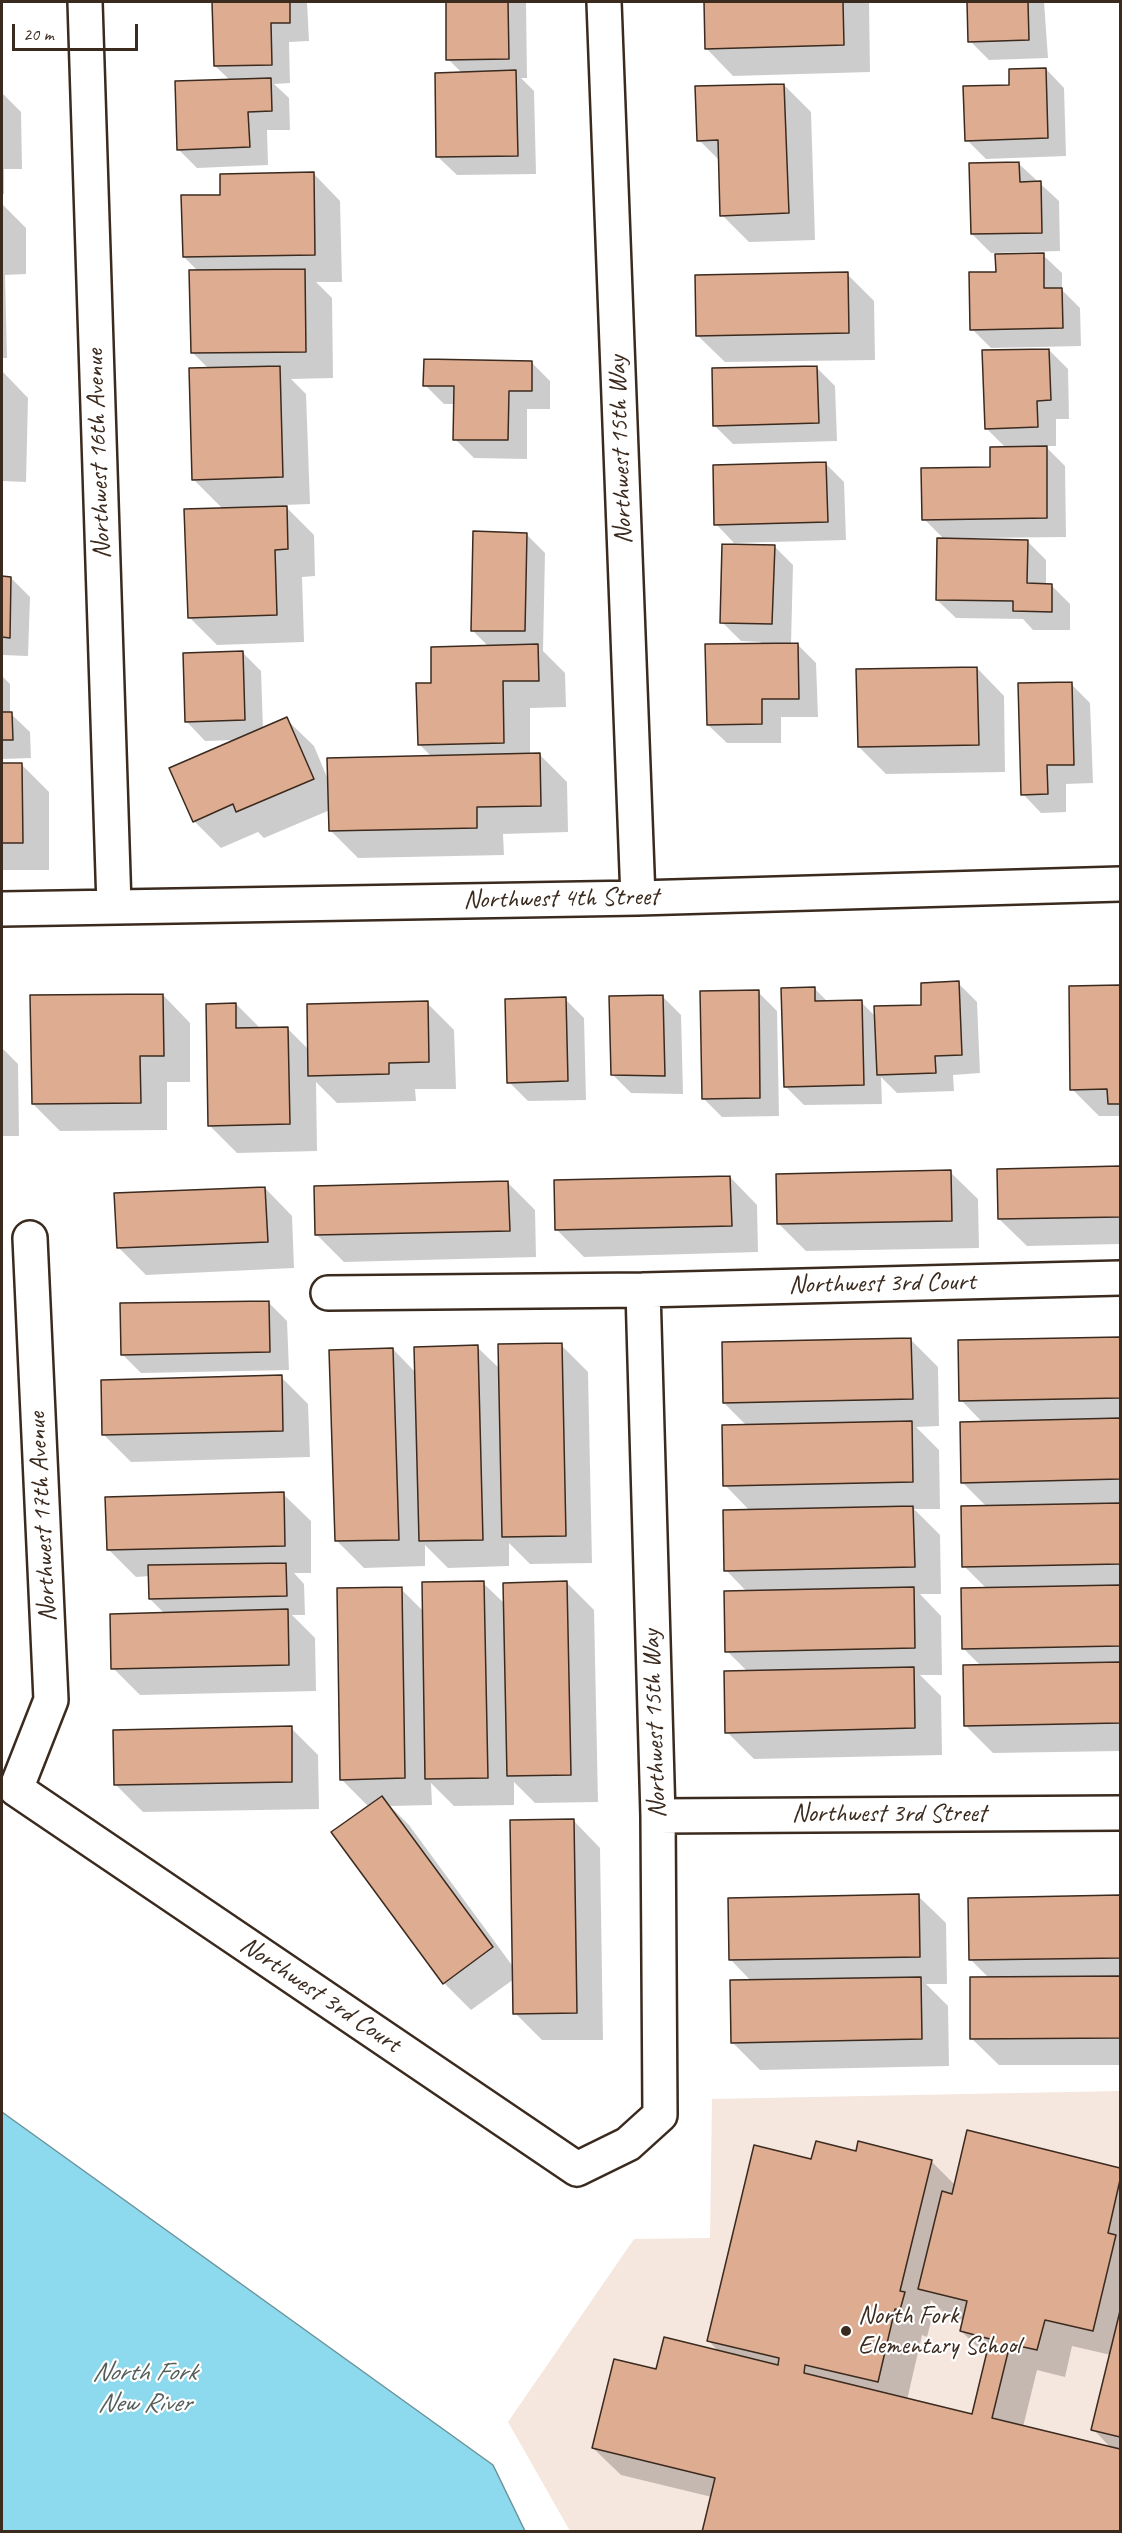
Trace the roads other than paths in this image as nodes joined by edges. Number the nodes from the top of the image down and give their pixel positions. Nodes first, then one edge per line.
1 (85, 2) edge
2 (603, 2) edge
3 (1120, 884) edge
4 (638, 898) junction
5 (114, 906) junction
6 (2, 909) edge
7 (30, 1238) dead end
8 (1120, 1278) edge
9 (643, 1290) junction
10 (328, 1293) dead end
11 (16, 1790) joint
12 (1120, 1813) edge
13 (658, 1816) junction
14 (628, 2144) joint

1 - 5 street, Northwest 16th Avenue
2 - 4 street, Northwest 15th Way
3 - 4 street, Northwest 4th Street
4 - 5 street, Northwest 4th Street
5 - 6 street, Northwest 4th Street
7 - 11 street, Northwest 17th Avenue
8 - 9 street, Northwest 3rd Court
9 - 10 street, Northwest 3rd Court
9 - 13 street, Northwest 15th Way
11 - 14 street, Northwest 3rd Court
12 - 13 street, Northwest 3rd Street
13 - 14 street, Northwest 15th Way

